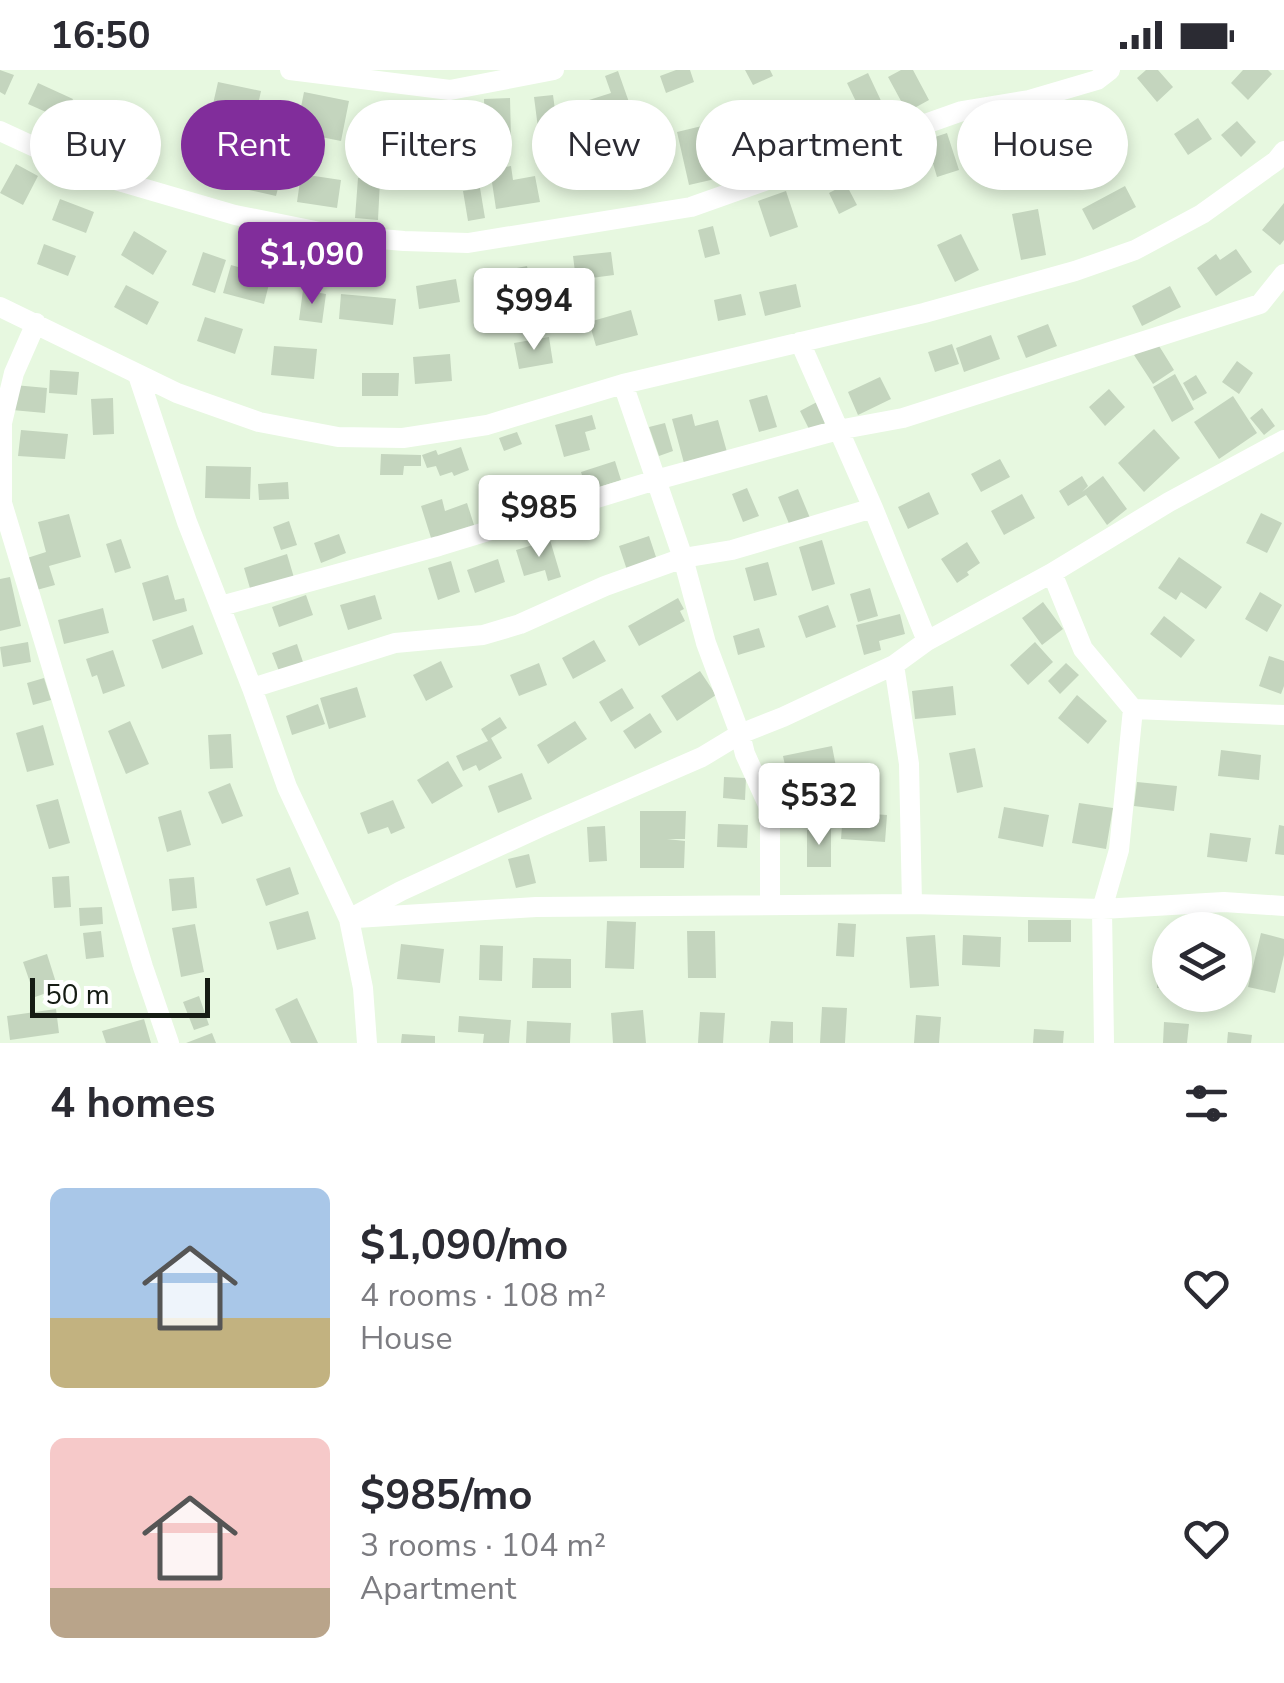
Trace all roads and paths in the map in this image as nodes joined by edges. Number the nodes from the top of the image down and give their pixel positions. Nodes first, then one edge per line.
1 (290, 70) edge
2 (554, 70) edge
3 (1110, 70) edge
4 (452, 80) edge
5 (0, 131) edge
6 (1284, 151) edge
7 (1284, 274) edge
8 (0, 307) edge
9 (36, 323) junction
10 (800, 342) junction
11 (138, 375) junction
12 (623, 384) junction
13 (838, 430) junction
14 (1284, 440) edge
15 (656, 480) junction
16 (873, 508) junction
17 (683, 558) junction
18 (1052, 573) junction
19 (221, 606) junction
20 (928, 640) junction
21 (894, 665) junction
22 (252, 688) junction
23 (1133, 709) junction
24 (1284, 714) edge
25 (740, 734) junction
26 (770, 904) junction
27 (912, 904) junction
28 (1284, 906) edge
29 (1102, 908) junction
30 (349, 919) junction
31 (169, 1043) edge
32 (367, 1043) edge
33 (1104, 1043) edge

1 - 4 street
2 - 4 street
3 - 5 street
6 - 10 street
7 - 13 street
8 - 9 street
9 - 11 street
9 - 31 street
10 - 12 street
10 - 13 street
11 - 12 street
11 - 19 street
12 - 15 street
13 - 15 street
13 - 16 street
14 - 18 street
15 - 17 street
15 - 19 street
16 - 17 street
16 - 20 street
17 - 22 street
17 - 25 street
18 - 20 street
18 - 23 street
19 - 22 street
20 - 21 street
21 - 25 street
21 - 27 street
22 - 30 street
23 - 24 street
23 - 29 street
25 - 26 street
25 - 30 street
26 - 27 street
26 - 30 street
27 - 29 street
28 - 29 street
29 - 33 street
30 - 32 street

